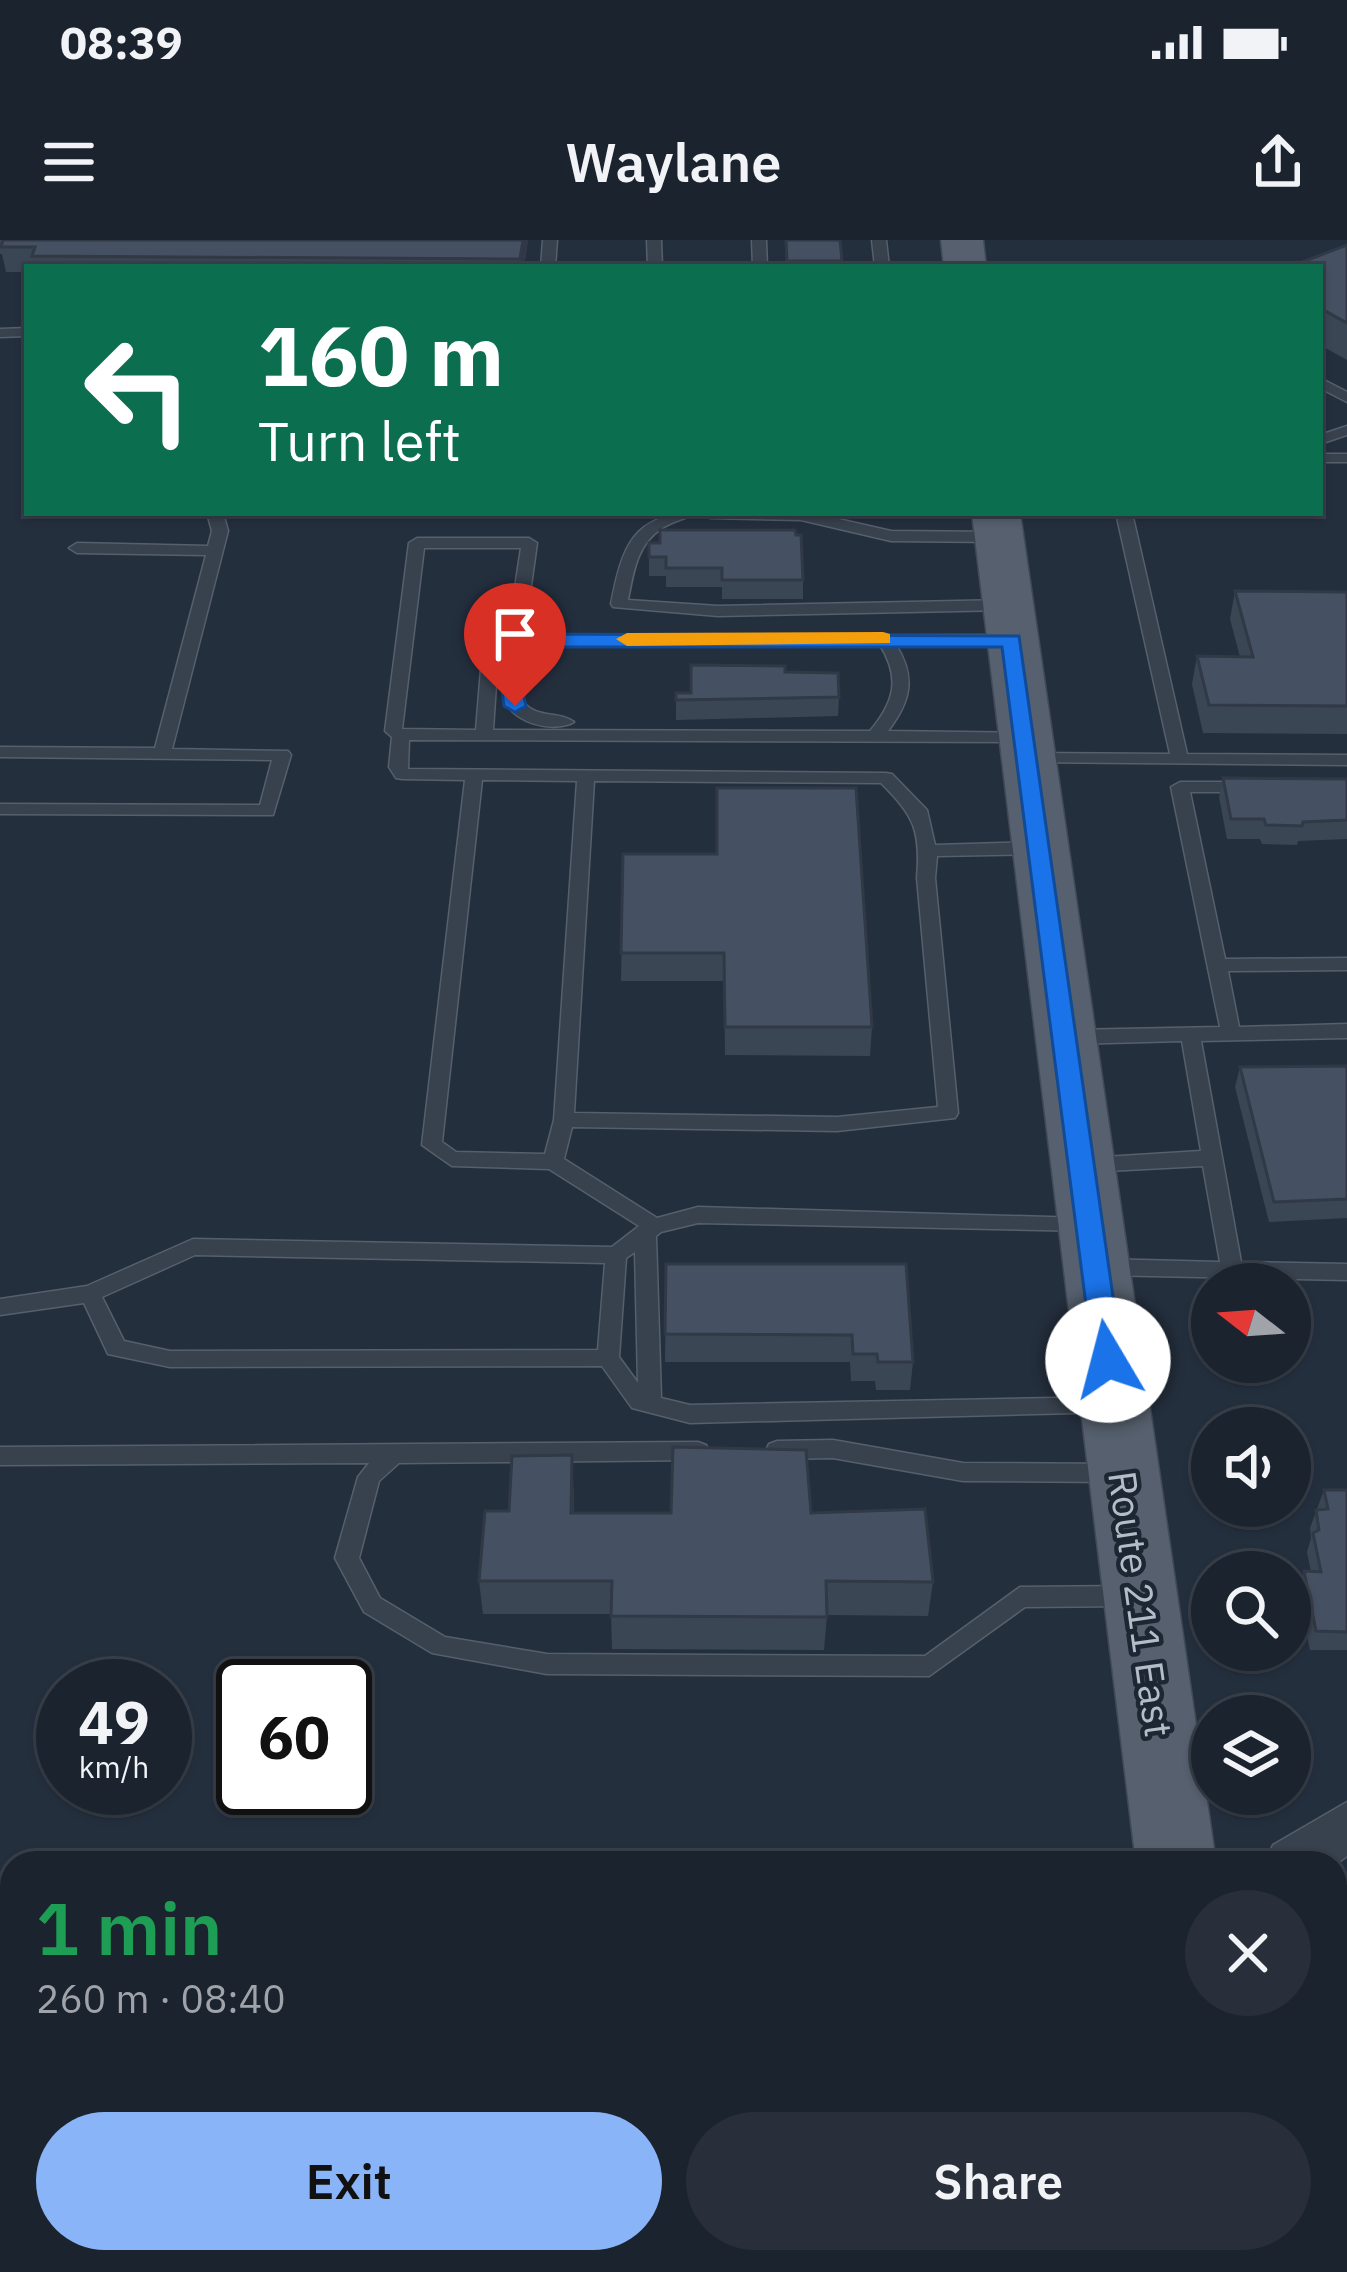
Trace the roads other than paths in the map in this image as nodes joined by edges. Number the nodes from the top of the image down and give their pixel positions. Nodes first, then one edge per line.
1 (216, 516) edge
2 (679, 516) edge
3 (809, 516) edge
4 (888, 516) edge
5 (1125, 516) edge
6 (998, 525) edge
7 (891, 536) junction
8 (77, 548) dead end
9 (214, 551) junction
10 (1010, 623) junction
11 (884, 639) junction
12 (521, 641) junction
13 (484, 734) junction
14 (400, 735) junction
15 (854, 736) junction
16 (875, 736) junction
17 (1025, 747) junction
18 (0, 752) edge
19 (162, 754) junction
20 (1180, 759) junction
21 (1347, 760) edge
22 (586, 777) junction
23 (474, 778) junction
24 (1276, 787) edge
25 (0, 809) edge
26 (1038, 848) junction
27 (928, 851) junction
28 (1347, 964) edge
29 (1217, 965) junction
30 (1347, 1030) edge
31 (1232, 1033) junction
32 (1190, 1034) junction
33 (1064, 1038) junction
34 (564, 1120) junction
35 (1213, 1158) junction
36 (553, 1162) junction
37 (1089, 1220) junction
38 (650, 1229) junction
39 (616, 1255) junction
40 (1214, 1263) edge
41 (1231, 1263) edge
42 (1311, 1271) edge
43 (1347, 1272) edge
44 (90, 1294) junction
45 (0, 1307) edge
46 (608, 1358) junction
47 (650, 1404) junction
48 (1114, 1406) junction
49 (394, 1454) junction
50 (0, 1456) edge
51 (1123, 1473) junction
52 (1140, 1596) junction
53 (1347, 1826) edge
54 (1174, 1850) edge
55 (1310, 1851) edge

1 - 9 lane
2 - 10 lane
3 - 7 lane
4 - 7 lane
5 - 20 lane
6 - 7 lane
6 - 10 main road, Route 211 East
8 - 9 lane
9 - 19 lane
10 - 11 lane
10 - 17 main road, Route 211 East
11 - 12 lane
11 - 16 lane
12 - 13 lane
12 - 14 lane
12 - 15 lane
13 - 14 lane
13 - 15 lane
14 - 23 lane
15 - 16 lane
16 - 17 lane
17 - 20 lane
17 - 26 main road, Route 211 East
18 - 19 lane
19 - 25 lane
20 - 21 lane
22 - 23 lane
22 - 27 lane
22 - 34 lane
23 - 36 lane
24 - 29 lane
26 - 27 lane
26 - 33 main road, Route 211 East
27 - 34 lane
28 - 29 lane
29 - 31 lane
30 - 31 lane
31 - 32 lane
32 - 33 lane
32 - 35 lane
33 - 37 main road, Route 211 East
34 - 36 lane
35 - 37 lane
35 - 41 lane
36 - 38 lane
37 - 38 lane
37 - 40 lane
37 - 48 main road, Route 211 East
38 - 39 lane
38 - 47 lane
39 - 44 lane
39 - 46 lane
42 - 43 lane
44 - 45 lane
44 - 46 lane
46 - 47 lane
47 - 48 lane
48 - 51 main road, Route 211 East
49 - 50 lane
49 - 51 lane
49 - 52 lane
51 - 52 main road, Route 211 East
52 - 54 main road, Route 211 East
53 - 55 street

